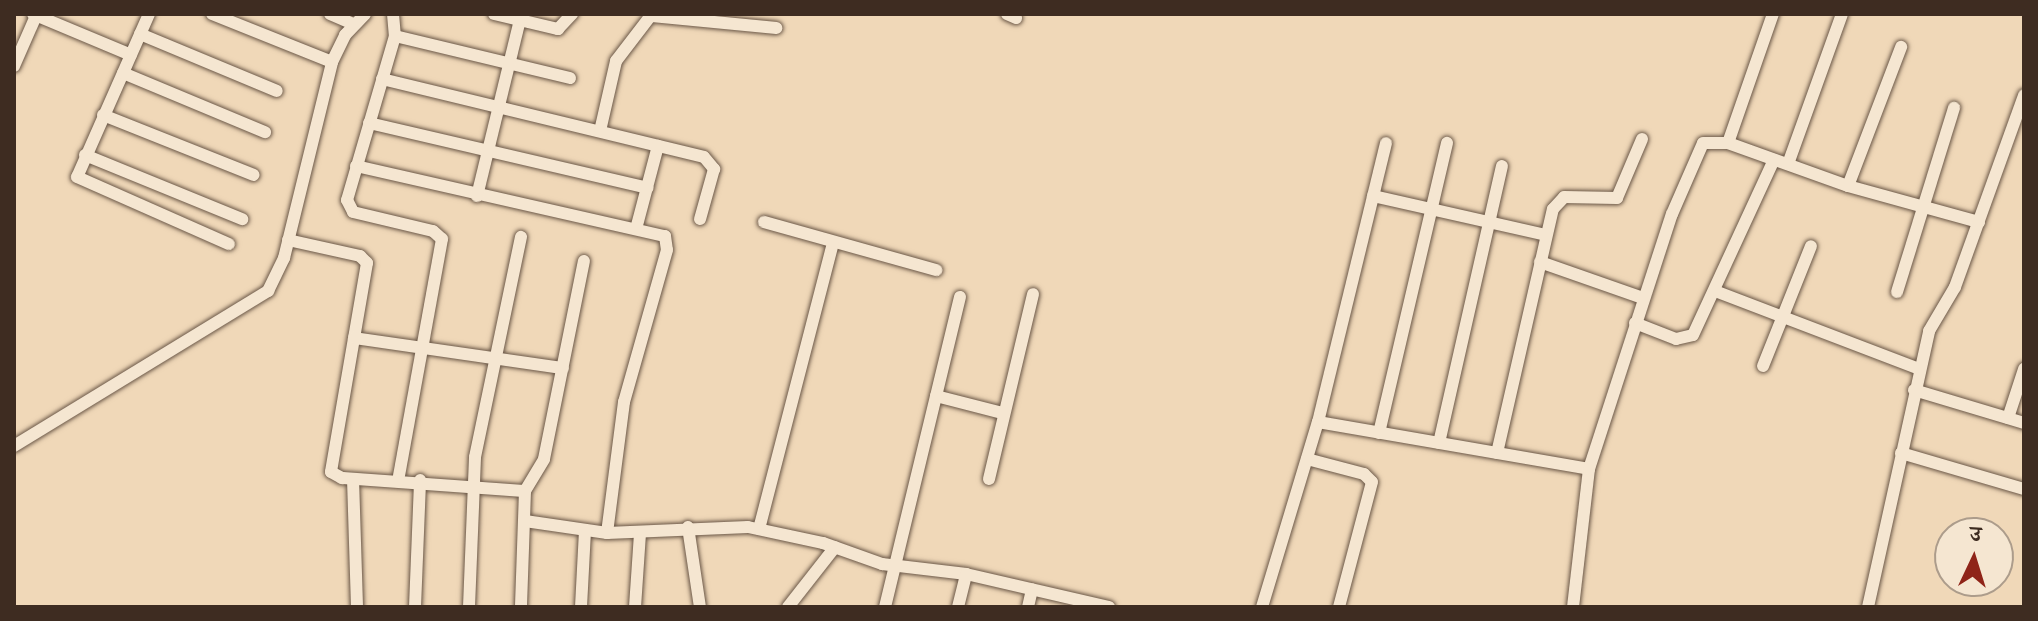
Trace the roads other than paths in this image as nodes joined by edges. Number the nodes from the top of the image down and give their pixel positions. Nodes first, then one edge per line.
1 (149, 14) edge
2 (212, 14) edge
3 (330, 14) edge
4 (365, 14) edge
5 (393, 14) edge
6 (494, 14) edge
7 (572, 14) edge
8 (1773, 14) edge
9 (1842, 14) edge
10 (34, 15) edge
11 (652, 15) edge
12 (59, 19) edge
13 (520, 20) junction
14 (354, 24) junction
15 (776, 28) dead end
16 (140, 34) junction
17 (395, 36) junction
18 (1901, 47) dead end
19 (131, 55) junction
20 (332, 62) junction
21 (509, 64) junction
22 (14, 66) edge
23 (123, 73) junction
24 (570, 78) dead end
25 (382, 79) junction
26 (277, 91) dead end
27 (2024, 95) edge
28 (498, 108) junction
29 (1954, 108) dead end
30 (103, 115) junction
31 (369, 123) junction
32 (600, 131) junction
33 (265, 132) dead end
34 (1642, 139) dead end
35 (1386, 143) dead end
36 (1447, 143) dead end
37 (1728, 143) junction
38 (658, 146) junction
39 (488, 151) junction
40 (85, 155) junction
41 (1774, 160) junction
42 (1788, 164) junction
43 (356, 166) junction
44 (1502, 166) dead end
45 (254, 175) dead end
46 (1848, 186) junction
47 (648, 188) junction
48 (477, 196) junction
49 (1373, 196) junction
50 (1923, 207) junction
51 (1432, 209) junction
52 (242, 219) dead end
53 (700, 219) dead end
54 (764, 222) dead end
55 (1489, 222) junction
56 (1979, 222) junction
57 (636, 229) junction
58 (1546, 235) junction
59 (521, 237) dead end
60 (288, 240) junction
61 (833, 243) junction
62 (229, 244) dead end
63 (1811, 246) dead end
64 (584, 261) dead end
65 (1540, 262) junction
66 (936, 270) dead end
67 (1715, 291) junction
68 (1897, 292) dead end
69 (1033, 294) dead end
70 (960, 297) dead end
71 (1643, 298) junction
72 (1783, 316) junction
73 (1635, 323) junction
74 (354, 338) junction
75 (422, 348) junction
76 (496, 357) junction
77 (1763, 366) dead end
78 (563, 368) junction
79 (1919, 369) junction
80 (2024, 369) edge
81 (1914, 390) junction
82 (936, 396) junction
83 (1002, 413) junction
84 (2008, 418) junction
85 (1318, 422) junction
86 (2024, 423) edge
87 (1379, 433) junction
88 (1439, 443) junction
89 (14, 446) edge
90 (1497, 453) junction
91 (1901, 453) junction
92 (1307, 459) junction
93 (1589, 469) junction
94 (353, 479) junction
95 (989, 479) dead end
96 (398, 480) junction
97 (420, 480) junction
98 (472, 484) junction
99 (2024, 489) edge
100 (525, 491) junction
101 (525, 521) junction
102 (688, 527) junction
103 (759, 529) junction
104 (585, 531) junction
105 (607, 533) junction
106 (640, 533) junction
107 (841, 549) junction
108 (895, 565) junction
109 (966, 574) junction
110 (1032, 589) junction
111 (885, 606) edge
112 (357, 607) edge
113 (415, 607) edge
114 (469, 607) edge
115 (521, 607) edge
116 (581, 607) edge
117 (635, 607) edge
118 (702, 607) edge
119 (788, 607) edge
120 (958, 607) edge
121 (1028, 607) edge
122 (1105, 607) edge
123 (1262, 607) edge
124 (1339, 607) edge
125 (1573, 607) edge
126 (1868, 607) edge

1 - 16 street
2 - 20 street
3 - 14 street
4 - 14 street
5 - 17 street
6 - 13 street
7 - 13 street
8 - 37 street
9 - 42 street
10 - 12 street
10 - 22 street
11 - 15 street
11 - 32 street
12 - 19 street
13 - 21 street
14 - 20 street
16 - 19 street
16 - 26 street
17 - 21 street
17 - 25 street
18 - 46 street
19 - 23 street
20 - 60 street
21 - 24 street
21 - 28 street
23 - 30 street
23 - 33 street
25 - 28 street
25 - 31 street
27 - 56 street
28 - 32 street
28 - 39 street
29 - 50 street
30 - 40 street
30 - 45 street
31 - 39 street
31 - 43 street
32 - 38 street
34 - 58 street
35 - 49 street
36 - 51 street
37 - 41 street
37 - 71 street
38 - 47 street
38 - 53 street
39 - 47 street
39 - 48 street
40 - 52 street
40 - 62 street
41 - 42 street
41 - 67 street
42 - 46 street
43 - 48 street
43 - 75 street
44 - 55 street
46 - 50 street
47 - 57 street
48 - 57 street
49 - 51 street
49 - 85 street
50 - 56 street
50 - 68 street
51 - 55 street
51 - 87 street
54 - 61 street
55 - 58 street
55 - 88 street
56 - 79 street
57 - 105 street
58 - 65 street
59 - 76 street
60 - 74 street
60 - 89 street
61 - 66 street
61 - 103 street
63 - 72 street
64 - 78 street
65 - 71 street
65 - 90 street
67 - 72 street
67 - 73 street
69 - 83 street
70 - 82 street
71 - 73 street
72 - 77 street
72 - 79 street
73 - 93 street
74 - 75 street
74 - 94 street
75 - 76 street
75 - 96 street
76 - 78 street
76 - 98 street
78 - 100 street
79 - 81 street
80 - 84 street
81 - 84 street
81 - 91 street
82 - 83 street
82 - 108 street
83 - 95 street
84 - 86 street
85 - 87 street
85 - 92 street
87 - 88 street
88 - 90 street
90 - 93 street
91 - 99 street
91 - 126 street
92 - 123 street
92 - 124 street
93 - 125 street
94 - 96 street
94 - 112 street
96 - 97 street
97 - 98 street
97 - 113 street
98 - 100 street
98 - 114 street
100 - 101 street
101 - 104 street
101 - 115 street
102 - 103 street
102 - 106 street
102 - 118 street
103 - 107 street
104 - 105 street
104 - 116 street
105 - 106 street
106 - 117 street
107 - 108 street
107 - 119 street
108 - 109 street
108 - 111 street
109 - 110 street
109 - 120 street
110 - 121 street
110 - 122 street

